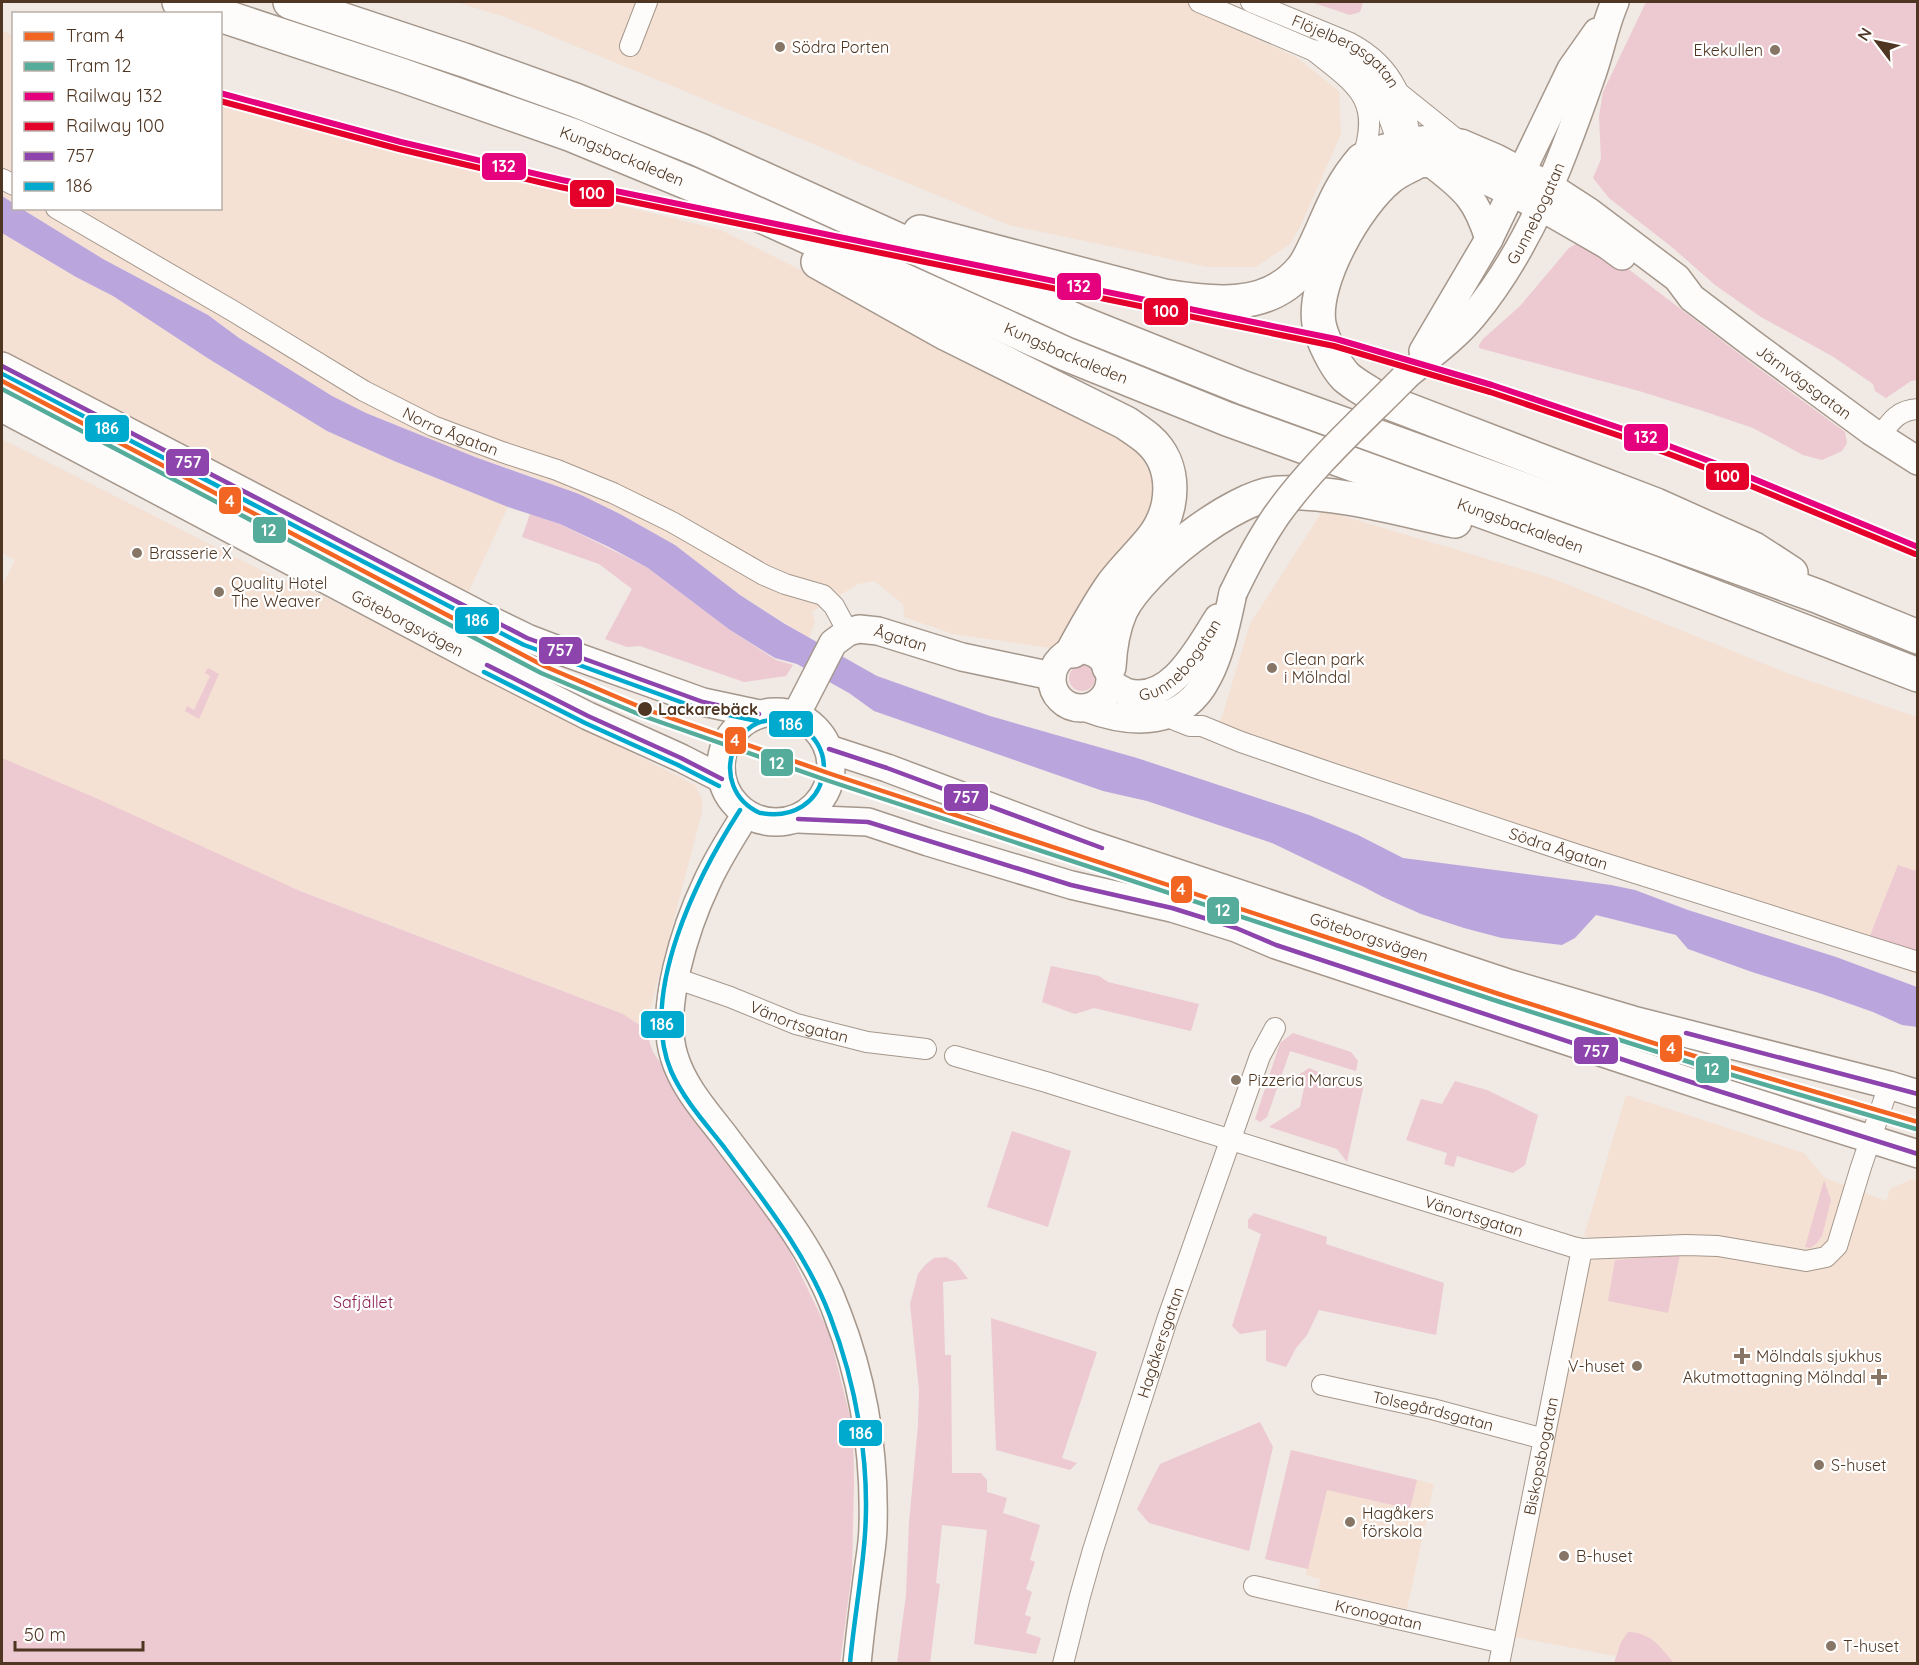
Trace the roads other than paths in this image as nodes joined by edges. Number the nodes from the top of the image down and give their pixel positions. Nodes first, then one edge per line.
1 (179, 2) edge
2 (290, 2) edge
3 (647, 2) edge
4 (1199, 2) edge
5 (1251, 2) edge
6 (1612, 9) edge
7 (209, 12) edge
8 (222, 16) edge
9 (630, 45) dead end
10 (1312, 50) junction
11 (1399, 93) junction
12 (1461, 143) junction
13 (1413, 153) junction
14 (1362, 160) junction
15 (1516, 182) junction
16 (691, 184) junction
17 (1546, 197) junction
18 (59, 210) edge
19 (848, 216) junction
20 (1489, 239) junction
21 (1460, 313) junction
22 (2, 366) edge
23 (2, 408) edge
24 (1917, 409) edge
25 (1880, 436) junction
26 (1917, 461) edge
27 (1650, 572) junction
28 (1817, 596) junction
29 (1220, 625) junction
30 (1917, 637) edge
31 (841, 638) junction
32 (1073, 651) junction
33 (1109, 675) junction
34 (1917, 675) edge
35 (1052, 676) junction
36 (1197, 694) junction
37 (1086, 708) junction
38 (759, 714) junction
39 (795, 715) junction
40 (1165, 716) junction
41 (1202, 726) junction
42 (829, 749) junction
43 (722, 779) junction
44 (746, 814) junction
45 (798, 819) junction
46 (1917, 962) edge
47 (675, 978) junction
48 (1275, 1028) dead end
49 (926, 1049) dead end
50 (955, 1056) dead end
51 (1889, 1085) junction
52 (1917, 1094) edge
53 (1231, 1140) junction
54 (1871, 1140) junction
55 (1917, 1154) edge
56 (1582, 1249) junction
57 (1322, 1385) dead end
58 (1544, 1439) junction
59 (1254, 1586) dead end
60 (1503, 1643) junction
61 (857, 1664) edge
62 (1063, 1664) edge
63 (1499, 1664) edge

1 - 7 highway
2 - 19 highway, Kungsbackaleden
3 - 9 street
4 - 10 street, Flöjelbergsgatan
5 - 11 street, Flöjelbergsgatan
6 - 15 main road, Gunnebogatan
6 - 17 main road, Gunnebogatan
8 - 16 highway, Kungsbackaleden
10 - 13 street, Flöjelbergsgatan
10 - 14 street, Flöjelbergsgatan
11 - 12 street, Flöjelbergsgatan
11 - 13 street, Flöjelbergsgatan
12 - 13 main road, Flöjelbergsgatan
12 - 15 main road, Flöjelbergsgatan
13 - 14 main road, Flöjelbergsgatan
13 - 15 main road, Flöjelbergsgatan
13 - 20 main road
13 - 28 highway
14 - 19 highway
15 - 17 main road, Flöjelbergsgatan
15 - 20 main road, Gunnebogatan
16 - 27 highway, Kungsbackaleden
16 - 32 highway
17 - 21 main road, Gunnebogatan
17 - 25 main road, Järnvägsgatan
18 - 31 street, Norra Ågatan
19 - 28 highway, Kungsbackaleden
20 - 21 main road, Gunnebogatan
21 - 29 main road, Gunnebogatan, bridge
22 - 38 main road
23 - 43 main road, Göteborgsvägen
24 - 25 street
25 - 26 main road, Järnvägsgatan
27 - 33 highway
27 - 34 highway, Kungsbackaleden
28 - 30 highway, Kungsbackaleden
29 - 33 main road, Gunnebogatan
29 - 36 main road
31 - 35 main road, Ågatan
31 - 39 main road
32 - 33 main road
32 - 35 main road
33 - 37 main road
35 - 37 main road
36 - 40 main road
36 - 41 street
37 - 40 main road
38 - 39 main road
38 - 43 main road
39 - 42 main road
40 - 41 street, Södra Ågatan
41 - 46 street, Södra Ågatan
42 - 45 main road
42 - 51 main road, Göteborgsvägen
43 - 44 main road
44 - 45 main road
44 - 47 main road
45 - 54 main road
47 - 49 street, Vänortsgatan
47 - 61 main road
48 - 53 street, Hagåkersgatan
50 - 53 street, Vänortsgatan
51 - 52 main road, Göteborgsvägen
51 - 54 street, Vänortsgatan
53 - 56 street, Vänortsgatan
53 - 62 street, Hagåkersgatan
54 - 55 main road
54 - 56 street, Vänortsgatan
56 - 58 street, Biskopsbogatan
57 - 58 street, Tolsegårdsgatan
58 - 60 street, Biskopsbogatan
59 - 60 street, Kronogatan
60 - 63 street, Biskopsbogatan

